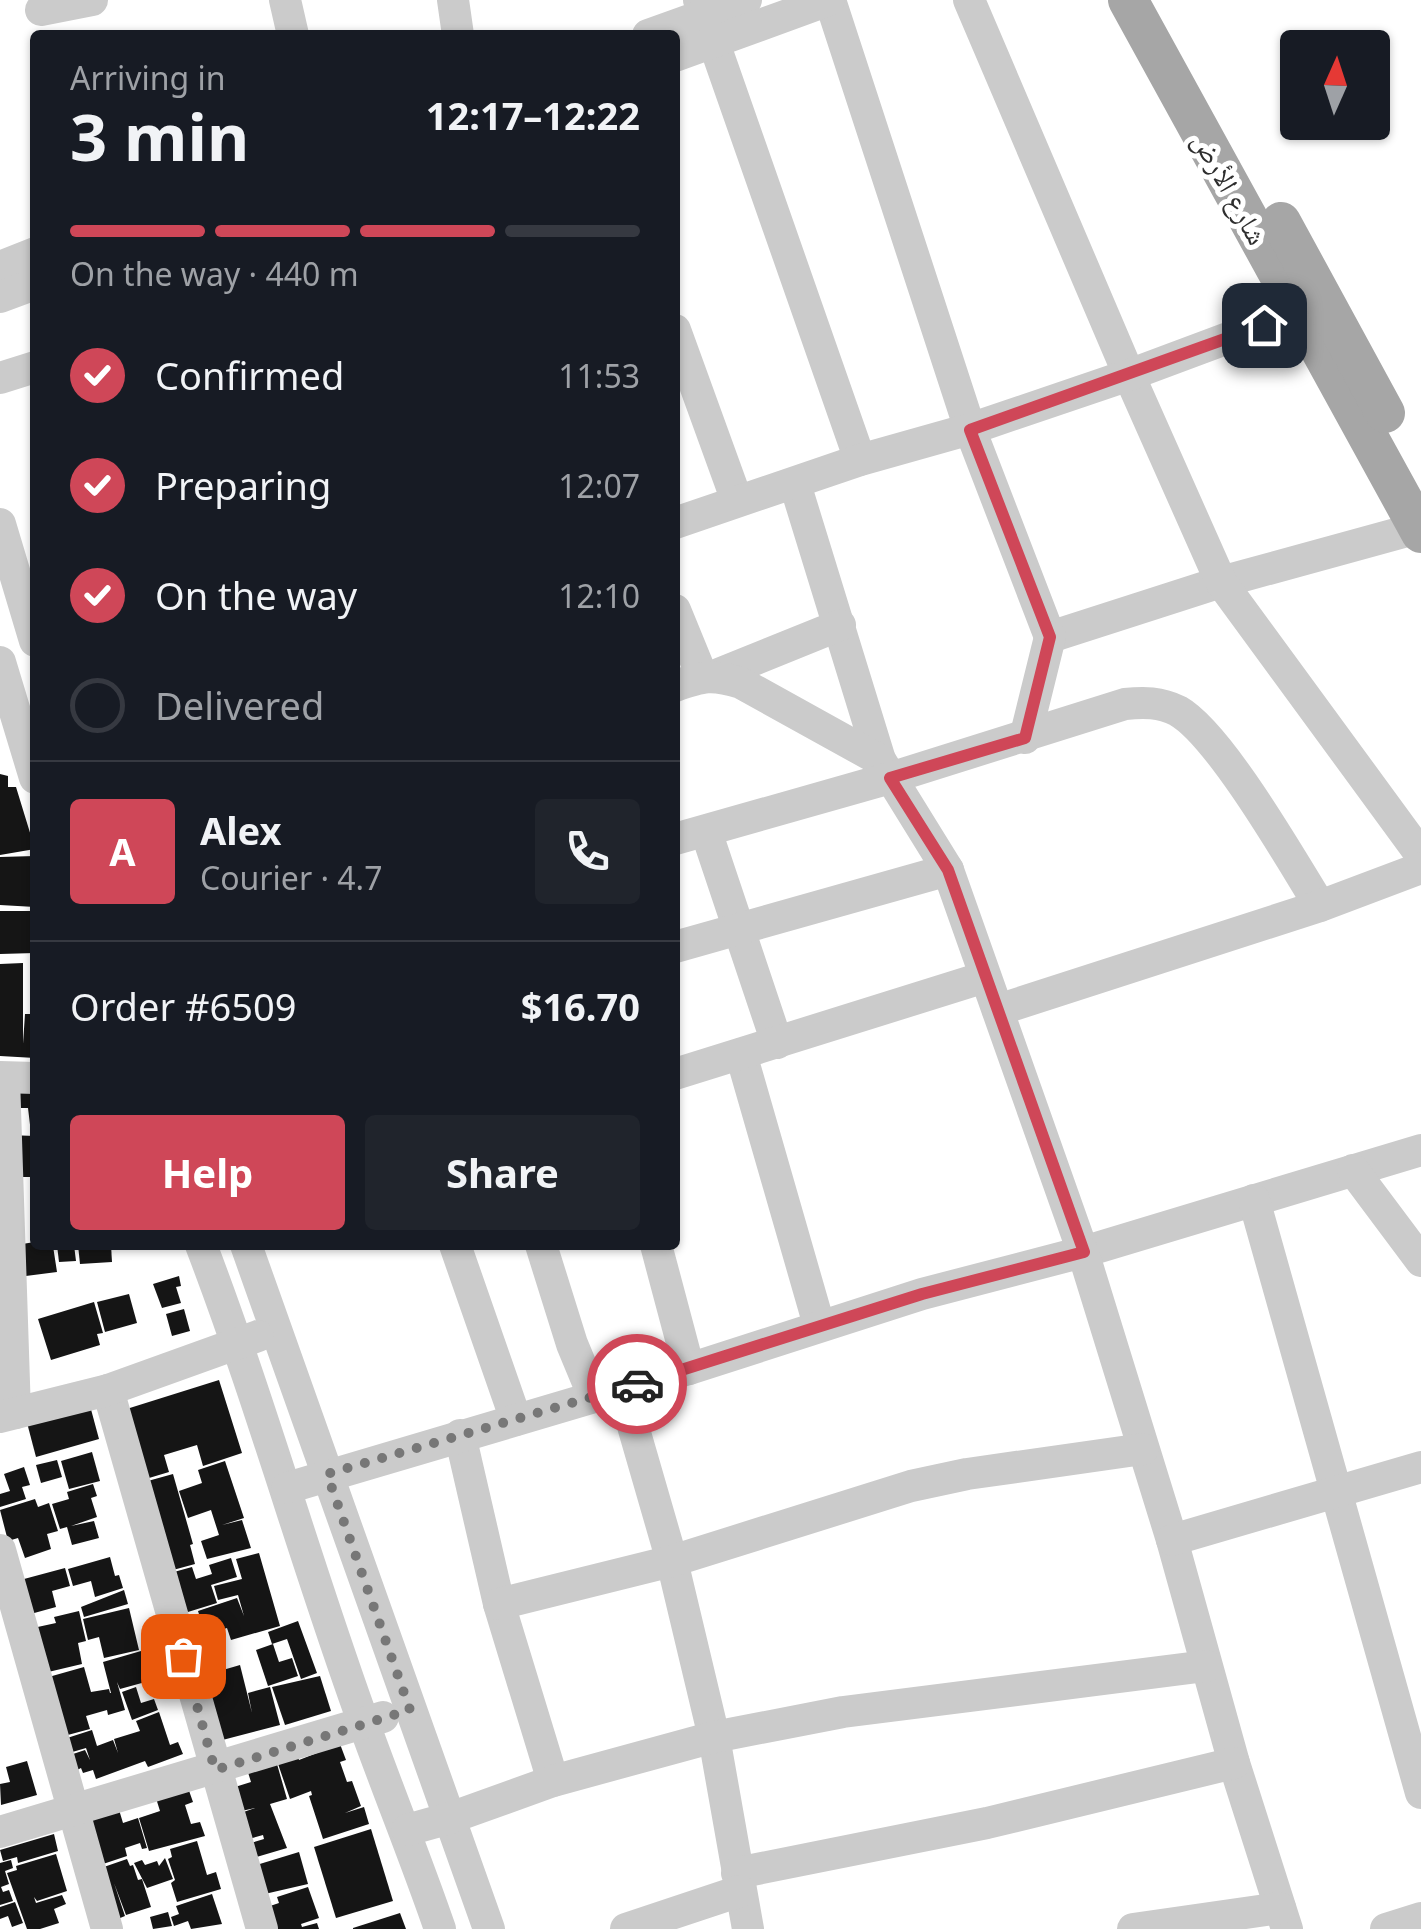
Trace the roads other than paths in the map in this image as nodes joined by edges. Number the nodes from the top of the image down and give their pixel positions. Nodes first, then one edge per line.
1 (92, 0) edge
2 (285, 0) edge
3 (453, 0) edge
4 (746, 0) edge
5 (829, 0) edge
6 (969, 0) edge
7 (1128, 0) edge
8 (1159, 0) edge
9 (42, 15) edge
10 (706, 19) edge
11 (292, 30) edge
12 (457, 30) edge
13 (666, 30) edge
14 (680, 50) edge
15 (1268, 226) junction
16 (30, 255) edge
17 (0, 268) edge
18 (30, 286) edge
19 (0, 297) edge
20 (1298, 312) junction
21 (680, 344) edge
22 (30, 369) edge
23 (1128, 376) junction
24 (0, 378) edge
25 (970, 430) junction
26 (860, 460) junction
27 (1421, 478) edge
28 (795, 484) junction
29 (737, 501) junction
30 (680, 521) edge
31 (0, 524) edge
32 (1420, 531) edge
33 (1221, 582) junction
34 (27, 591) edge
35 (680, 625) edge
36 (840, 625) junction
37 (1050, 637) junction
38 (0, 662) edge
39 (698, 679) edge
40 (1025, 738) junction
41 (24, 756) edge
42 (885, 769) junction
43 (690, 835) edge
44 (1421, 855) edge
45 (1421, 868) edge
46 (948, 870) junction
47 (1320, 906) junction
48 (740, 928) junction
49 (680, 946) edge
50 (984, 977) junction
51 (998, 1010) junction
52 (777, 1043) junction
53 (741, 1054) junction
54 (680, 1072) edge
55 (13, 1078) edge
56 (1421, 1150) edge
57 (1353, 1170) junction
58 (1254, 1200) junction
59 (203, 1250) edge
60 (248, 1250) edge
61 (457, 1250) edge
62 (543, 1250) edge
63 (657, 1250) edge
64 (1084, 1252) junction
65 (1421, 1262) edge
66 (819, 1325) junction
67 (274, 1330) junction
68 (238, 1342) junction
69 (690, 1369) junction
70 (108, 1390) junction
71 (608, 1393) junction
72 (8, 1415) edge
73 (516, 1420) junction
74 (460, 1435) junction
75 (1143, 1449) junction
76 (1421, 1467) edge
77 (327, 1474) junction
78 (287, 1488) junction
79 (1335, 1494) junction
80 (1172, 1540) junction
81 (0, 1550) edge
82 (672, 1561) junction
83 (499, 1604) junction
84 (1206, 1666) junction
85 (410, 1710) junction
86 (364, 1722) junction
87 (714, 1736) junction
88 (1234, 1763) junction
89 (215, 1770) junction
90 (553, 1780) junction
91 (1421, 1794) edge
92 (72, 1808) junction
93 (450, 1818) junction
94 (406, 1830) junction
95 (0, 1832) edge
96 (738, 1882) junction
97 (1421, 1918) edge
98 (1284, 1919) edge
99 (107, 1929) edge
100 (262, 1929) edge
101 (440, 1929) edge
102 (490, 1929) edge
103 (626, 1929) edge
104 (748, 1929) edge
105 (1133, 1929) edge
106 (1386, 1929) edge

1 - 9 street
2 - 11 street
3 - 12 street
4 - 10 street
5 - 10 street
5 - 25 street
6 - 23 street
7 - 15 main road, شارع الأرض
8 - 15 main road, شارع الأرض
10 - 13 street
10 - 14 street
10 - 26 street
15 - 20 main road, شارع الأرض
15 - 27 main road, شارع الأرض
16 - 17 street
18 - 19 street
20 - 23 street
20 - 32 main road, شارع الأرض
21 - 29 street
22 - 24 street
23 - 25 street
23 - 33 street
25 - 26 street
25 - 37 street
26 - 28 street
28 - 29 street
28 - 36 street
29 - 30 street
31 - 34 street
32 - 33 street
33 - 37 street
33 - 44 street
35 - 39 street
36 - 39 street
36 - 42 street
37 - 40 street
38 - 41 street
39 - 42 street
40 - 42 street
40 - 47 street
42 - 43 street
42 - 46 street
43 - 48 street
45 - 47 street
46 - 48 street
46 - 50 street
47 - 51 street
48 - 49 street
48 - 52 street
50 - 51 street
50 - 52 street
51 - 64 street
52 - 53 street
53 - 54 street
53 - 66 street
55 - 72 street
56 - 57 street
57 - 58 street
57 - 65 street
58 - 64 street
58 - 79 street
59 - 68 street
60 - 67 street
61 - 73 street
62 - 71 street
63 - 69 street
64 - 66 street
64 - 75 street
66 - 69 street
67 - 68 street
67 - 77 street
68 - 70 street
68 - 78 street
69 - 71 street
70 - 72 street
70 - 89 street
71 - 73 street
71 - 82 street
73 - 74 street
74 - 77 street
74 - 83 street
75 - 80 street
75 - 82 street
76 - 79 street
77 - 78 street
77 - 85 street
78 - 86 street
79 - 80 street
79 - 91 street
80 - 84 street
81 - 92 street
82 - 83 street
82 - 87 street
83 - 90 street
84 - 87 street
84 - 88 street
85 - 86 street
85 - 93 street
86 - 89 street
86 - 94 street
87 - 90 street
87 - 96 street
88 - 96 street
88 - 98 street
89 - 92 street
89 - 100 street
90 - 93 street
92 - 95 street
92 - 99 street
93 - 94 street
93 - 102 street
94 - 101 street
96 - 103 street
96 - 104 street
97 - 106 street
98 - 105 street

